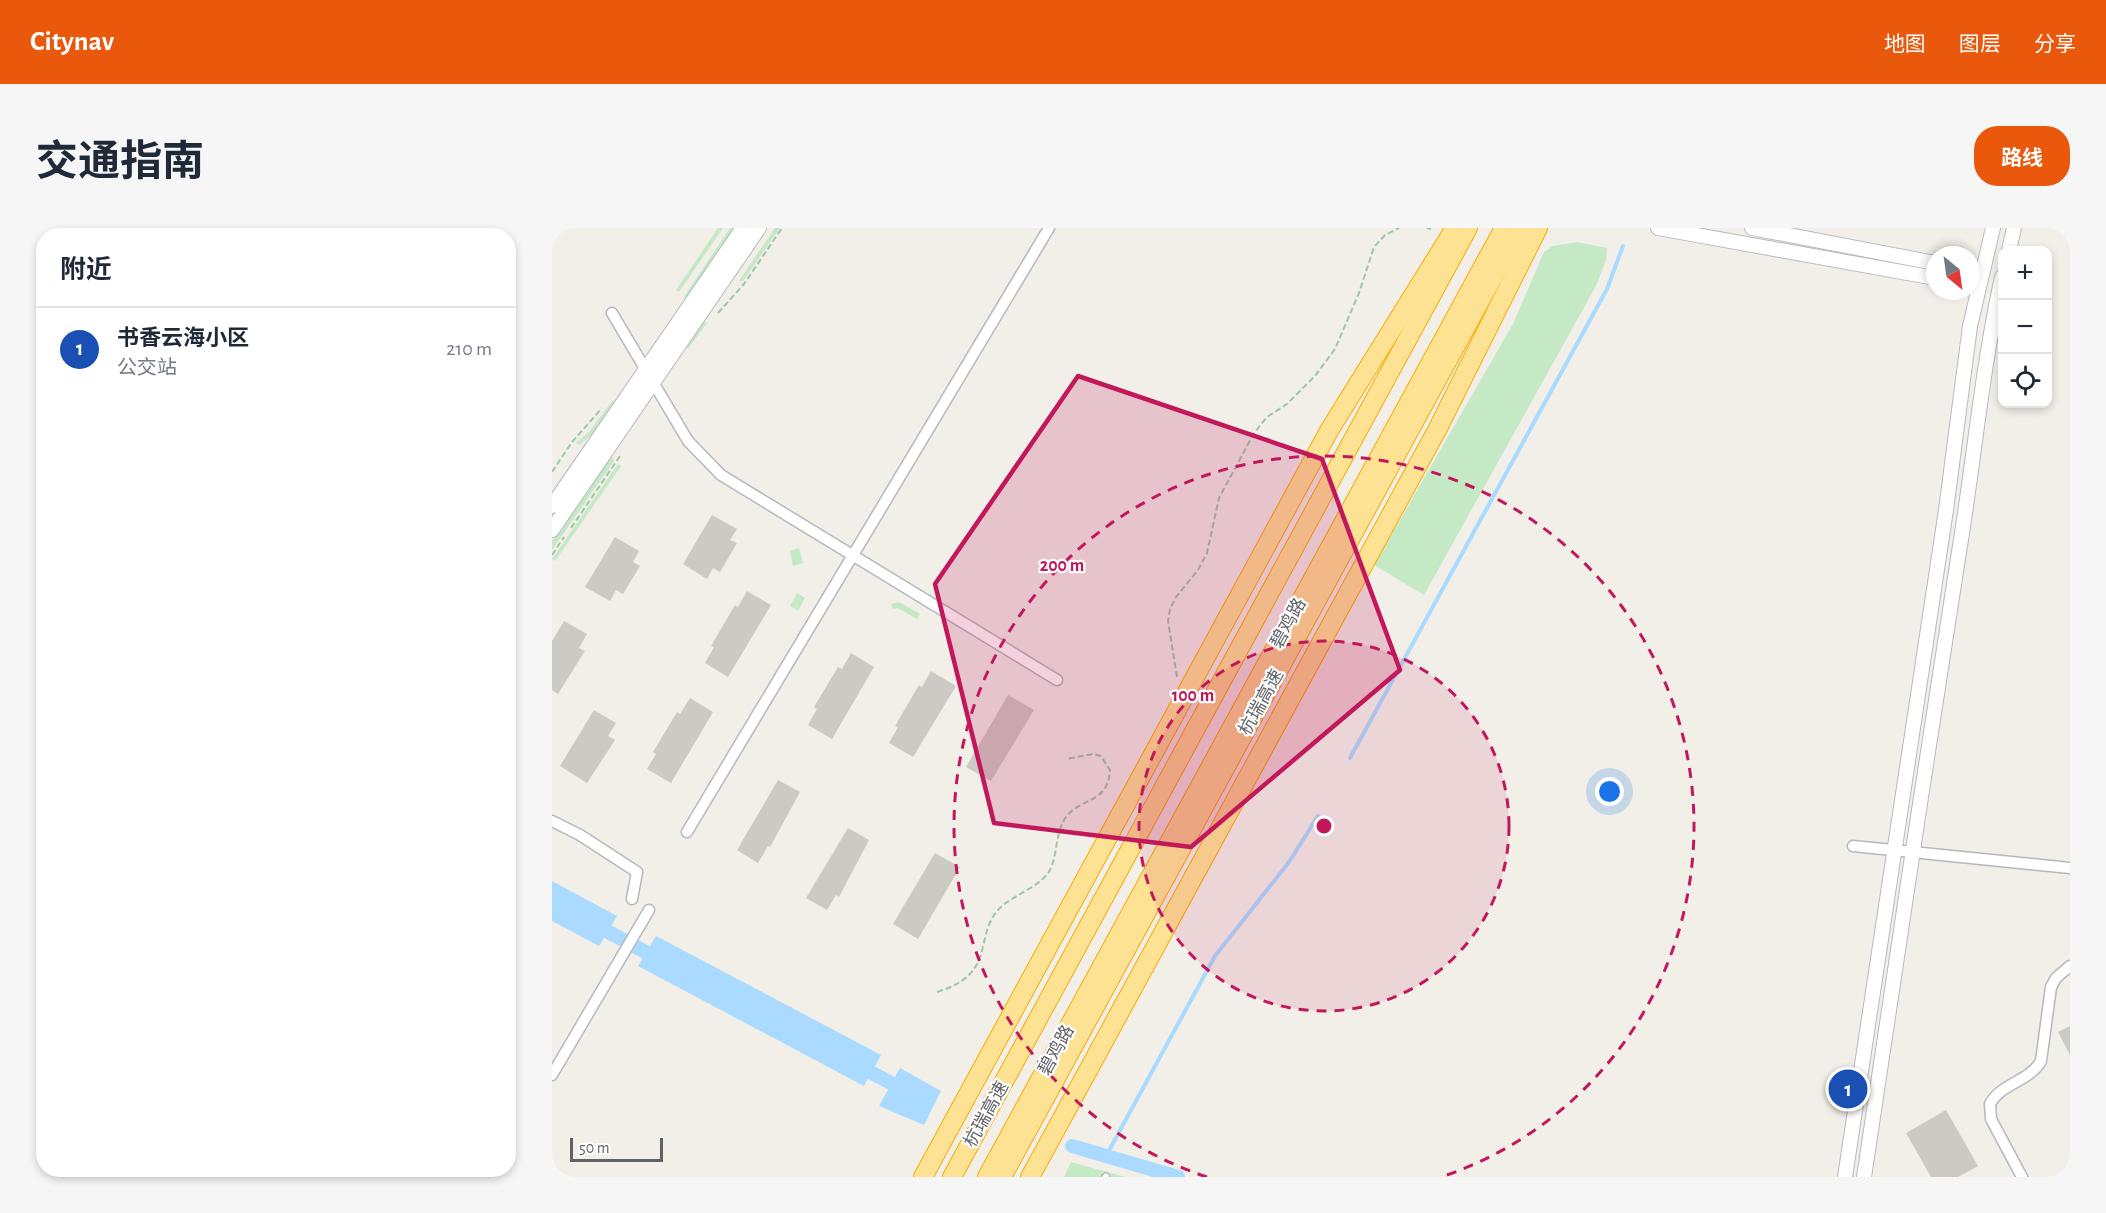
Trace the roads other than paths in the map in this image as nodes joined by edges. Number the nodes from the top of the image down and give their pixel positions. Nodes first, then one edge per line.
1 (743, 228) edge
2 (759, 228) edge
3 (1049, 228) edge
4 (1455, 228) edge
5 (1468, 228) edge
6 (1481, 228) edge
7 (1504, 228) edge
8 (1520, 228) edge
9 (1538, 228) edge
10 (1658, 228) edge
11 (1752, 228) edge
12 (1993, 228) edge
13 (2014, 228) edge
14 (2010, 246) edge
15 (1926, 261) edge
16 (1980, 266) edge
17 (1926, 276) edge
18 (1980, 278) edge
19 (1998, 281) edge
20 (1998, 298) edge
21 (1973, 300) edge
22 (612, 313) dead end
23 (645, 370) junction
24 (653, 383) junction
25 (552, 506) edge
26 (552, 530) edge
27 (854, 556) junction
28 (1057, 680) dead end
29 (552, 821) edge
30 (687, 832) dead end
31 (1852, 846) dead end
32 (1893, 850) junction
33 (1911, 852) junction
34 (2070, 868) edge
35 (632, 899) dead end
36 (649, 910) dead end
37 (2070, 966) edge
38 (552, 1075) edge
39 (923, 1177) edge
40 (952, 1177) edge
41 (966, 1177) edge
42 (987, 1177) edge
43 (1002, 1177) edge
44 (1030, 1177) edge
45 (1845, 1177) edge
46 (1864, 1177) edge
47 (2022, 1177) edge

1 - 23 street
2 - 24 street
3 - 27 street
4 - 39 highway
5 - 40 highway, 杭瑞高速
6 - 41 highway, 碧鸡路
7 - 42 highway, 碧鸡路
8 - 43 highway, 杭瑞高速
9 - 44 highway
10 - 17 street
11 - 15 street
12 - 16 street
13 - 14 street
18 - 19 street
20 - 33 street
21 - 32 street
22 - 23 street
23 - 24 street
23 - 25 street
24 - 26 street
24 - 27 street
27 - 28 street
27 - 30 street
29 - 35 street
31 - 32 street
32 - 33 street
32 - 45 street
33 - 34 street
33 - 46 street
36 - 38 street
37 - 47 street

